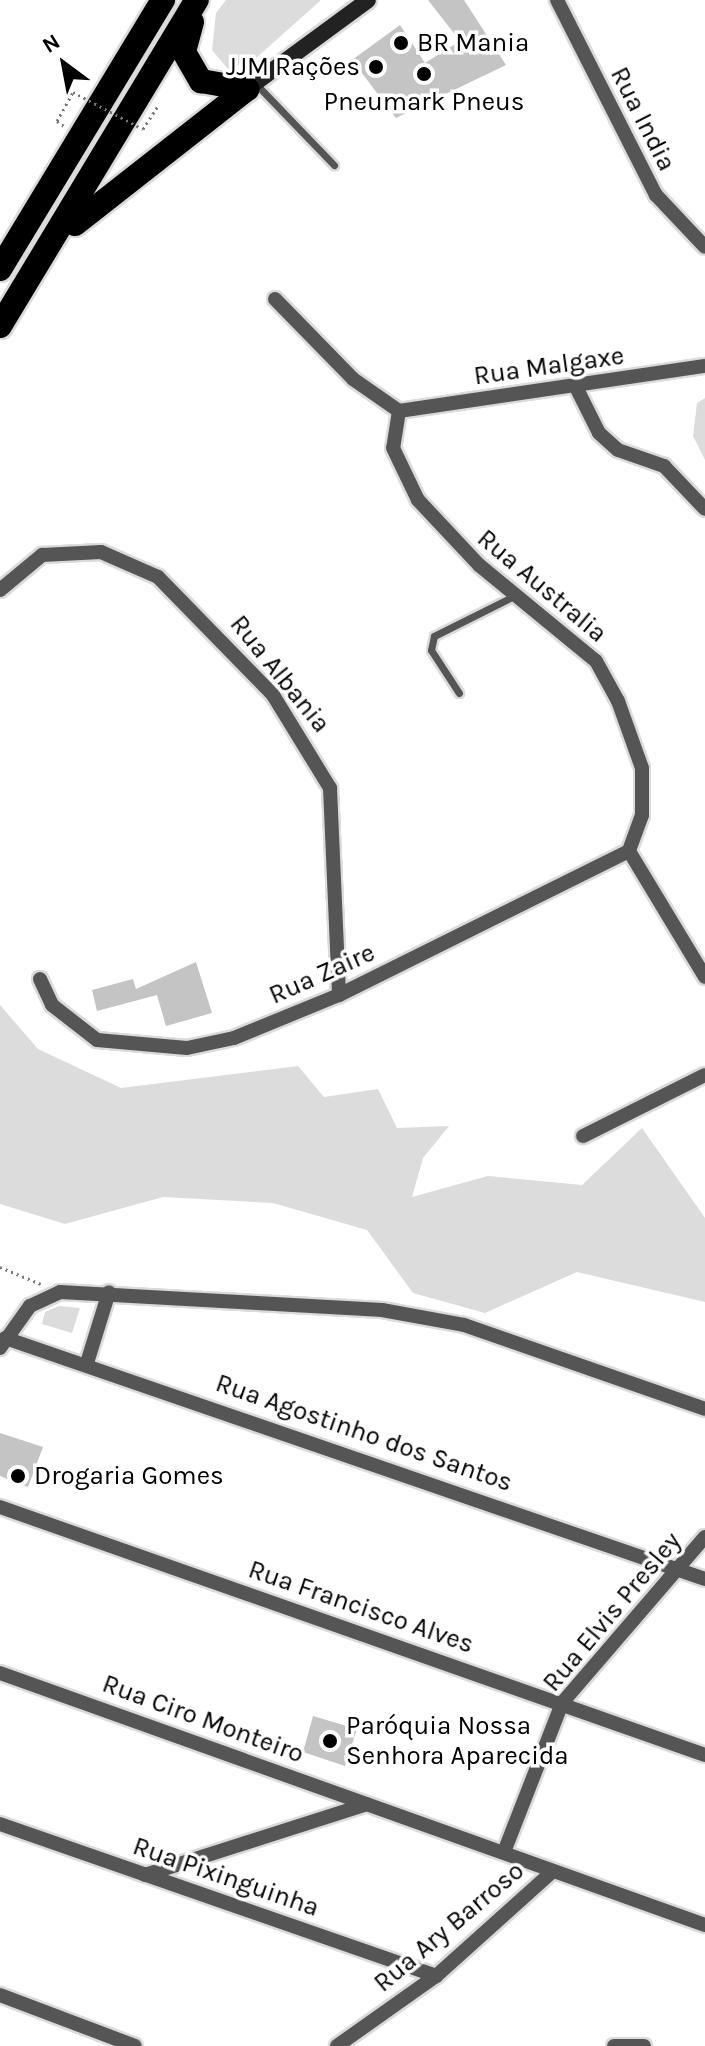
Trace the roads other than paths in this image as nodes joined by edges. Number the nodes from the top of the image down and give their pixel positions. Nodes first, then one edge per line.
1 (163, 0) edge
2 (197, 0) edge
3 (368, 0) edge
4 (557, 0) edge
5 (251, 86) junction
6 (334, 165) dead end
7 (705, 247) edge
8 (3, 257) edge
9 (275, 299) dead end
10 (15, 301) junction
11 (0, 326) edge
12 (703, 368) edge
13 (576, 387) junction
14 (399, 411) junction
15 (705, 509) edge
16 (0, 590) edge
17 (517, 594) junction
18 (459, 693) dead end
19 (629, 851) junction
20 (705, 977) edge
21 (40, 979) dead end
22 (339, 995) junction
23 (705, 1075) edge
24 (583, 1136) dead end
25 (109, 1292) junction
26 (3, 1343) edge
27 (87, 1363) junction
28 (705, 1409) edge
29 (0, 1507) edge
30 (705, 1537) edge
31 (677, 1569) junction
32 (705, 1579) edge
33 (0, 1673) edge
34 (562, 1703) junction
35 (705, 1755) edge
36 (367, 1804) junction
37 (0, 1824) edge
38 (504, 1852) junction
39 (552, 1872) junction
40 (145, 1875) junction
41 (705, 1925) edge
42 (436, 1976) junction
43 (0, 1995) edge
44 (135, 2046) edge
45 (337, 2046) edge
46 (614, 2046) edge
47 (644, 2046) edge

1 - 8 highway
2 - 5 highway
2 - 10 highway
3 - 5 main road
4 - 7 street, Rua India
5 - 6 lane
5 - 10 highway
9 - 14 street
10 - 11 highway
12 - 13 street, Rua Malgaxe
13 - 14 street, Rua Malgaxe
13 - 15 street
14 - 17 street, Rua Australia
16 - 22 street, Rua Albania
17 - 18 lane
17 - 19 street, Rua Australia
19 - 20 street
19 - 22 street, Rua Zaire
21 - 22 street, Rua Zaire
23 - 24 street
25 - 26 street
25 - 27 street
25 - 28 street
26 - 27 street, Rua Agostinho dos Santos
27 - 31 street, Rua Agostinho dos Santos
29 - 34 street, Rua Francisco Alves
30 - 31 street, Rua Elvis Presley
31 - 32 street, Rua Agostinho dos Santos
31 - 34 street, Rua Elvis Presley
33 - 36 street, Rua Ciro Monteiro
34 - 35 street, Rua Francisco Alves
34 - 38 street, Rua Elvis Presley
36 - 38 street, Rua Ciro Monteiro
36 - 40 street
37 - 40 street, Rua Pixinguinha
38 - 39 street, Rua Ciro Monteiro
39 - 41 street, Rua Ciro Monteiro
39 - 42 street, Rua Ary Barroso
40 - 42 street, Rua Pixinguinha
42 - 45 street, Rua Ary Barroso
43 - 44 street
46 - 47 street

